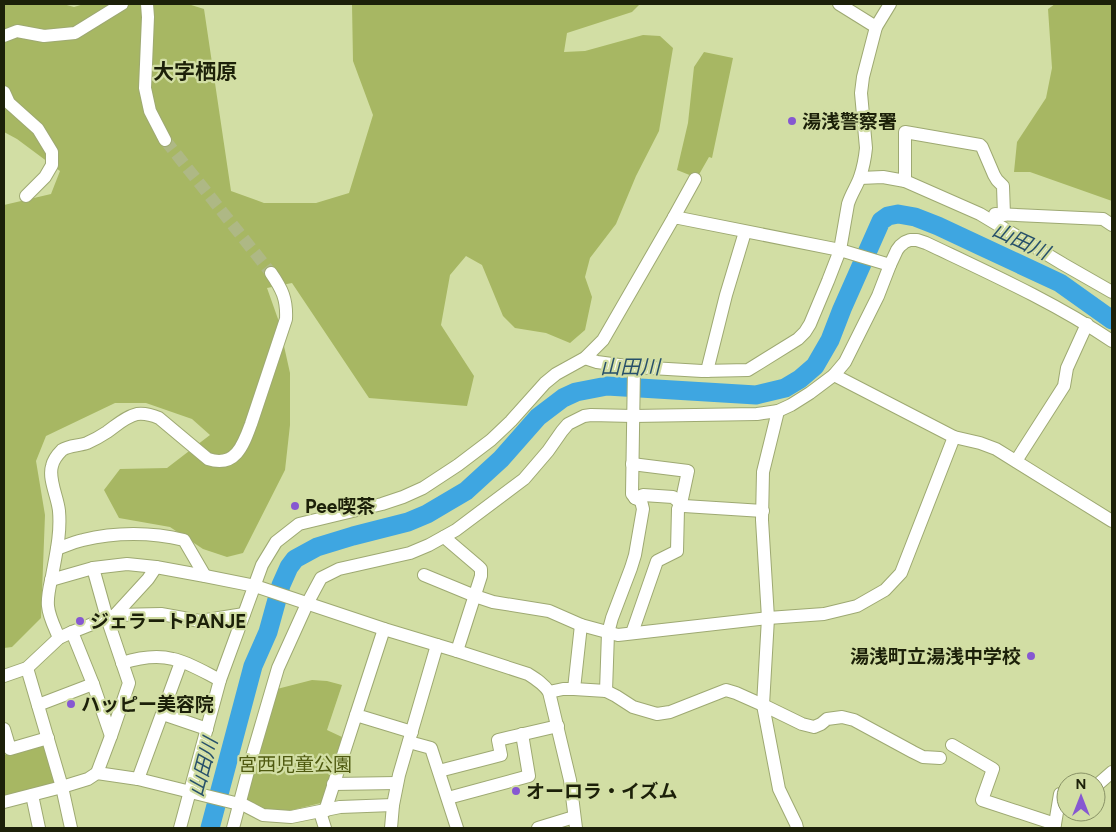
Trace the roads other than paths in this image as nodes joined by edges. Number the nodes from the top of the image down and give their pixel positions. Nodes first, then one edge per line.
1 (122, 4) edge
2 (147, 4) edge
3 (839, 4) edge
4 (890, 4) edge
5 (876, 27) junction
6 (4, 36) edge
7 (4, 92) edge
8 (165, 140) tunnel mouth
9 (860, 178) junction
10 (695, 179) dead end
11 (905, 181) junction
12 (26, 196) dead end
13 (980, 214) junction
14 (1004, 215) junction
15 (674, 217) junction
16 (1112, 225) edge
17 (745, 232) junction
18 (844, 251) junction
19 (885, 264) junction
20 (271, 273) tunnel mouth
21 (1112, 292) edge
22 (1087, 324) junction
23 (1112, 342) edge
24 (585, 358) junction
25 (634, 370) junction
26 (707, 371) junction
27 (834, 375) junction
28 (778, 411) junction
29 (633, 413) junction
30 (954, 437) junction
31 (1016, 461) junction
32 (632, 464) junction
33 (635, 498) junction
34 (680, 504) junction
35 (763, 511) junction
36 (1112, 521) edge
37 (444, 537) junction
38 (57, 549) junction
39 (635, 555) junction
40 (657, 561) junction
41 (156, 567) junction
42 (93, 568) junction
43 (424, 575) dead end
44 (205, 576) junction
45 (51, 580) junction
46 (260, 588) junction
47 (475, 596) junction
48 (303, 603) junction
49 (244, 614) junction
50 (111, 616) junction
51 (768, 618) junction
52 (581, 625) junction
53 (384, 629) junction
54 (72, 632) junction
55 (608, 633) junction
56 (632, 633) junction
57 (59, 638) junction
58 (438, 645) junction
59 (457, 651) junction
60 (122, 662) junction
61 (181, 662) junction
62 (27, 668) junction
63 (4, 676) edge
64 (220, 680) junction
65 (93, 684) junction
66 (574, 689) junction
67 (606, 691) junction
68 (549, 692) junction
69 (38, 705) junction
70 (763, 705) junction
71 (163, 714) junction
72 (356, 715) junction
73 (558, 726) junction
74 (207, 728) junction
75 (4, 729) edge
76 (522, 734) junction
77 (111, 736) junction
78 (410, 737) junction
79 (48, 738) junction
80 (952, 745) dead end
81 (940, 758) dead end
82 (97, 772) junction
83 (439, 772) junction
84 (138, 780) junction
85 (397, 783) junction
86 (333, 784) junction
87 (62, 787) junction
88 (193, 793) junction
89 (32, 795) junction
90 (448, 798) junction
91 (4, 802) edge
92 (237, 803) junction
93 (393, 805) junction
94 (322, 811) junction
95 (575, 822) edge
96 (1054, 826) edge
97 (39, 828) edge
98 (71, 828) edge
99 (180, 828) edge
100 (234, 828) edge
101 (325, 828) edge
102 (390, 828) edge
103 (457, 828) edge
104 (538, 828) edge
105 (797, 828) edge

1 - 6 street
2 - 8 street
3 - 5 street
4 - 5 street
5 - 9 street
7 - 12 street
9 - 11 street
9 - 18 street
10 - 15 street
11 - 13 street
11 - 14 street
13 - 14 street
13 - 21 street
14 - 16 street
15 - 17 street
15 - 24 street
17 - 18 street
17 - 26 street
18 - 19 street
18 - 26 street
19 - 22 street
19 - 27 street
20 - 38 street
22 - 23 street
22 - 31 street
24 - 25 street
24 - 46 street
25 - 26 street
25 - 29 street
27 - 28 street
27 - 30 street
28 - 29 street
28 - 35 street
29 - 32 street
29 - 37 street
30 - 31 street
30 - 51 street
31 - 36 street
32 - 33 street
32 - 34 street
33 - 34 street
33 - 39 street
34 - 35 street
34 - 40 street
35 - 51 street
37 - 47 street
37 - 48 street
38 - 44 street
38 - 45 street
39 - 40 street
39 - 55 street
40 - 56 street
41 - 42 street
41 - 44 street
41 - 50 street
42 - 45 street
42 - 50 street
43 - 47 street
44 - 46 street
45 - 57 street
46 - 48 street
46 - 49 street
47 - 52 street
47 - 59 street
48 - 53 street
48 - 92 street
49 - 50 street
49 - 64 street
50 - 54 street
50 - 60 street
51 - 56 street
51 - 70 street
52 - 55 street
52 - 66 street
53 - 58 street
53 - 72 street
54 - 57 street
54 - 65 street
55 - 56 street
55 - 67 street
57 - 62 street
58 - 59 street
58 - 78 street
59 - 68 street
60 - 61 street
60 - 77 street
61 - 64 street
61 - 71 street
62 - 63 street
62 - 69 street
64 - 74 street
65 - 69 street
65 - 77 street
66 - 67 street
66 - 68 street
67 - 70 street
68 - 73 street
69 - 79 street
70 - 81 street
70 - 105 street
71 - 74 street
71 - 84 street
72 - 78 street
72 - 86 street
73 - 76 street
73 - 95 street
74 - 88 street
75 - 79 street
76 - 83 street
76 - 90 street
77 - 82 street
78 - 83 street
78 - 85 street
79 - 87 street
80 - 96 street
82 - 84 street
82 - 87 street
83 - 90 street
84 - 88 street
85 - 86 street
85 - 93 street
86 - 94 street
87 - 89 street
87 - 98 street
88 - 92 street
88 - 99 street
89 - 91 street
89 - 97 street
90 - 103 street
92 - 94 street
92 - 100 street
93 - 94 street
93 - 102 street
94 - 101 street
95 - 104 street

